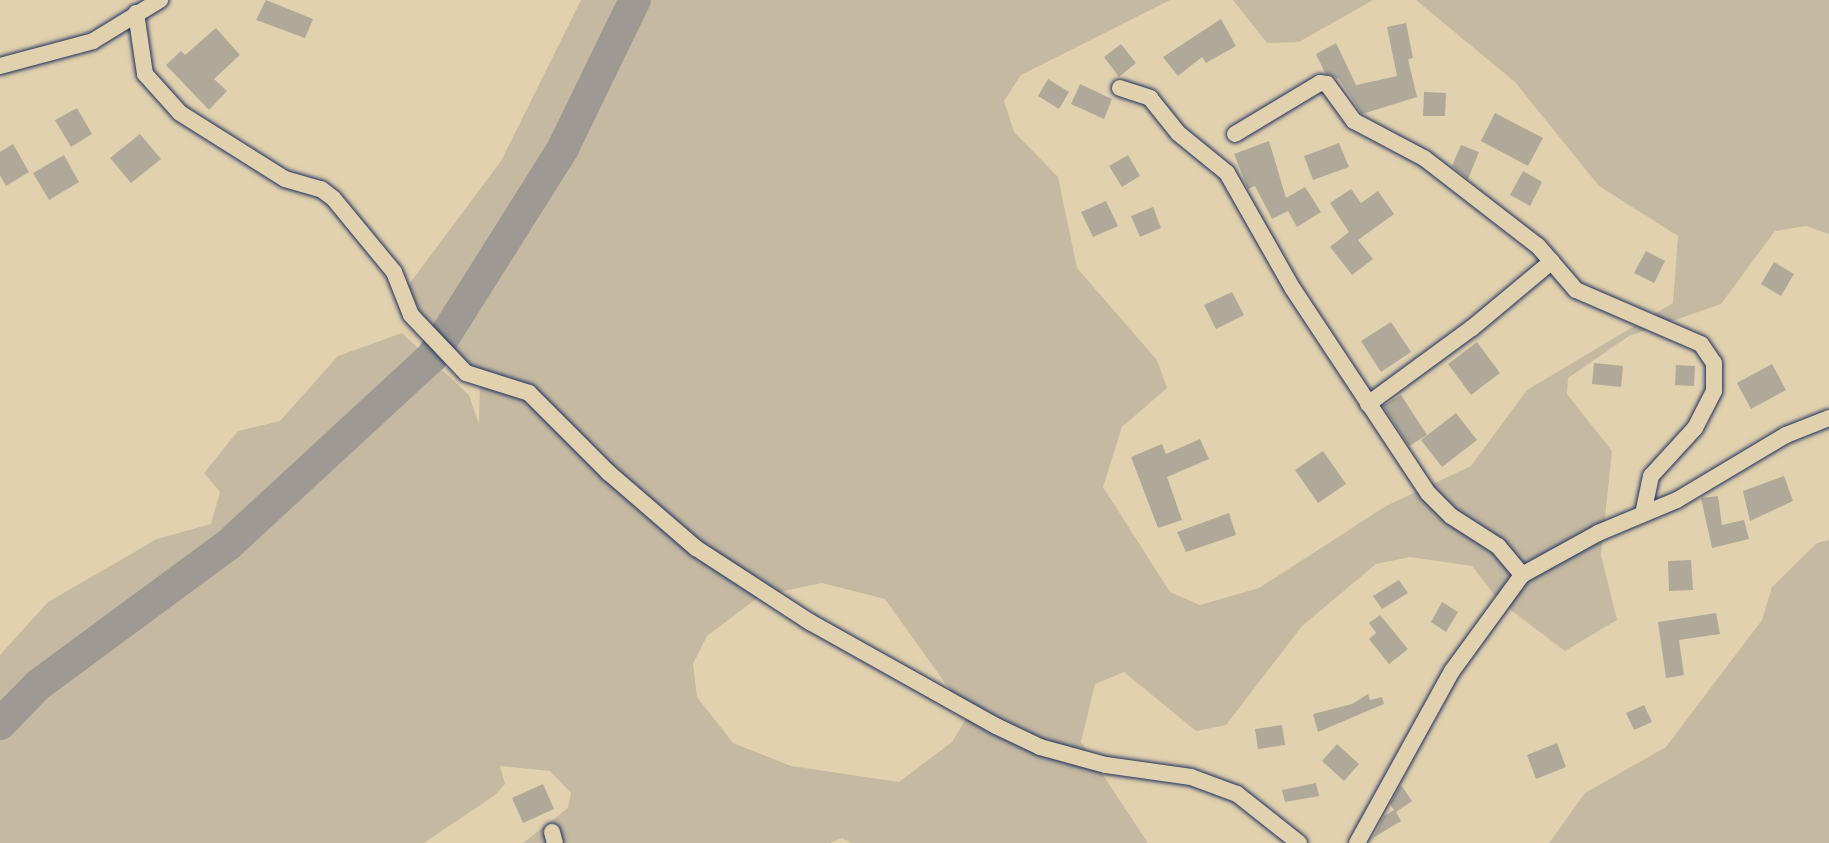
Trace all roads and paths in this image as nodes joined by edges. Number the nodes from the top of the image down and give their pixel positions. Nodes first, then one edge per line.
1 (160, 0) edge
2 (136, 13) junction
3 (0, 66) edge
4 (1120, 88) dead end
5 (1235, 134) dead end
6 (1552, 261) junction
7 (1368, 404) junction
8 (1829, 418) edge
9 (1643, 514) junction
10 (1522, 575) junction
11 (1299, 843) edge
12 (1357, 843) edge

1 - 2 street
2 - 3 street
2 - 11 street
4 - 7 street
5 - 6 street
6 - 7 street
6 - 9 street
7 - 10 street
8 - 9 street
9 - 10 street
10 - 12 street

